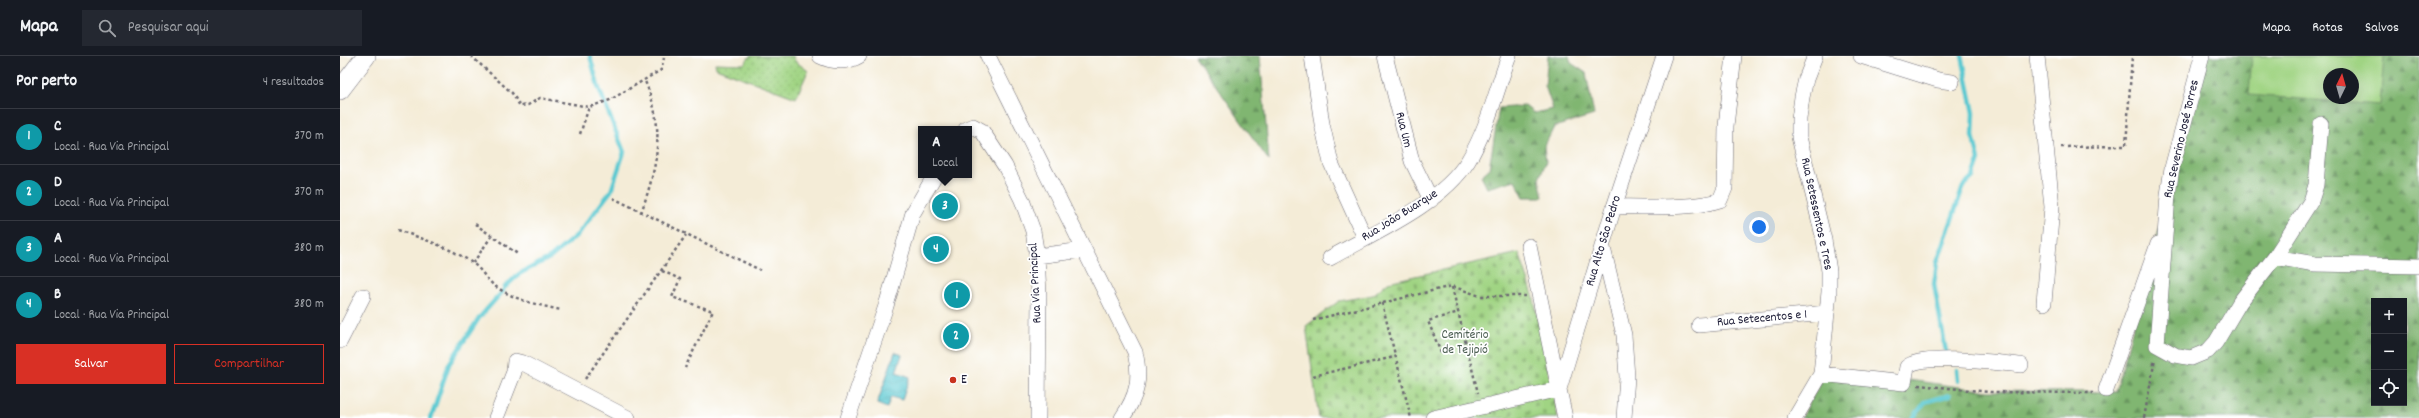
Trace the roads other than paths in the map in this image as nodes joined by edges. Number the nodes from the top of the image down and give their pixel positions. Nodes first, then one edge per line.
1 (366, 56) edge
2 (820, 56) edge
3 (859, 56) edge
4 (988, 56) edge
5 (1312, 56) edge
6 (1385, 56) edge
7 (1509, 56) edge
8 (1664, 56) edge
9 (1734, 56) edge
10 (1816, 56) edge
11 (1861, 56) edge
12 (2037, 56) edge
13 (2202, 56) edge
14 (1952, 82) dead end
15 (340, 90) edge
16 (2321, 124) dead end
17 (972, 126) edge
18 (933, 178) edge
19 (1431, 200) junction
20 (1614, 207) junction
21 (2165, 222) junction
22 (1365, 238) junction
23 (1529, 246) dead end
24 (1603, 248) junction
25 (1083, 250) junction
26 (1037, 256) junction
27 (2275, 257) junction
28 (1330, 258) dead end
29 (2419, 266) edge
30 (363, 296) dead end
31 (2044, 303) dead end
32 (1826, 313) junction
33 (1699, 325) dead end
34 (340, 341) edge
35 (2021, 365) dead end
36 (1821, 374) junction
37 (1559, 388) junction
38 (2106, 390) road end
39 (496, 418) edge
40 (628, 418) edge
41 (848, 418) edge
42 (1038, 418) edge
43 (1122, 418) edge
44 (1433, 418) edge
45 (1564, 418) edge
46 (1624, 418) edge
47 (1795, 418) edge

1 - 15 main road
2 - 3 street
4 - 25 street
5 - 22 street
6 - 19 street, Rua Um
7 - 19 street, Rua João Buarque
8 - 20 street, Rua Alto São Pedro
9 - 20 street
10 - 32 street, Rua Setessentos e Tres
11 - 14 street
12 - 31 street
13 - 21 street, Rua Severino José Torres
16 - 27 street
17 - 26 street, Rua Via Principal
18 - 41 street
19 - 22 street, Rua João Buarque
20 - 24 street, Rua Alto São Pedro
21 - 27 street
21 - 38 street
22 - 28 street, Rua João Buarque
23 - 37 street
24 - 37 street, Rua Alto São Pedro
24 - 46 street
25 - 26 street
25 - 43 street
26 - 42 street, Rua Via Principal
27 - 29 street
30 - 34 street
32 - 33 street, Rua Setecentos e 1
32 - 36 street, Rua Setessentos e Tres
35 - 36 street
36 - 47 street, Rua Setessentos e Tres
37 - 44 street
37 - 45 street
39 - 40 street

